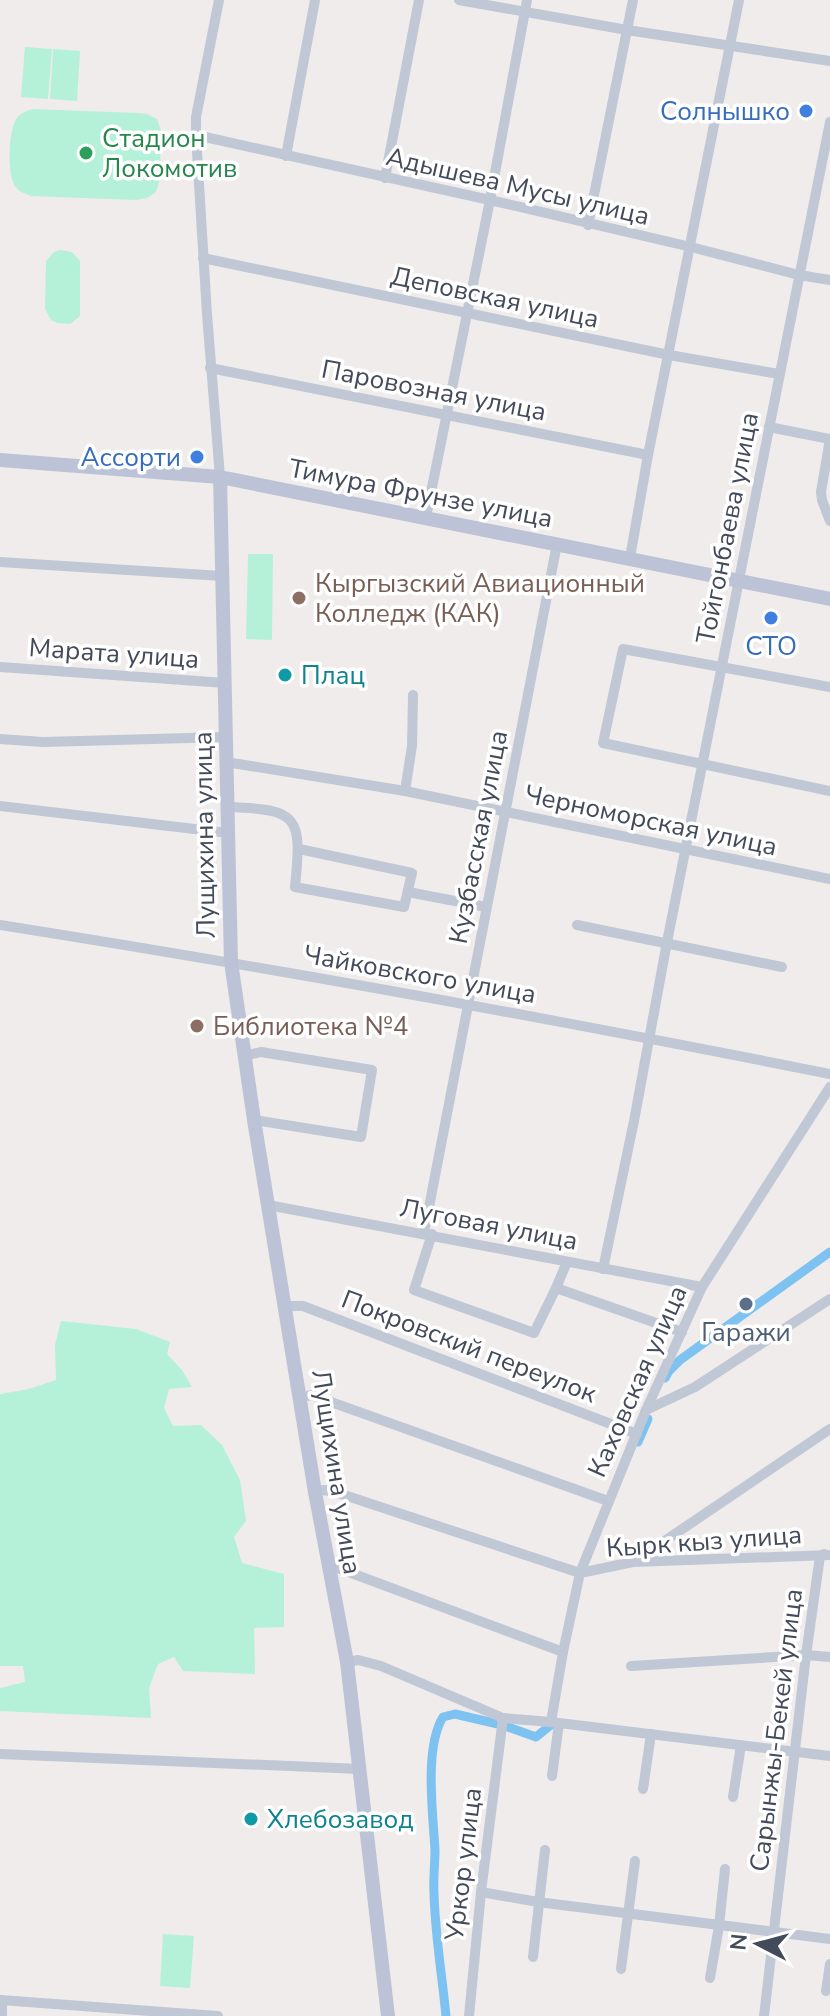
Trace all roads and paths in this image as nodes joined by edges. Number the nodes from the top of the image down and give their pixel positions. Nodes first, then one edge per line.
1 (219, 0) edge
2 (315, 0) edge
3 (419, 0) edge
4 (459, 0) edge
5 (633, 0) edge
6 (739, 0) edge
7 (526, 6) edge
8 (627, 30) junction
9 (729, 45) junction
10 (830, 61) edge
11 (830, 122) edge
12 (196, 135) junction
13 (286, 156) junction
14 (385, 178) junction
15 (490, 200) junction
16 (588, 225) junction
17 (691, 247) junction
18 (203, 258) junction
19 (799, 275) junction
20 (830, 280) edge
21 (467, 313) junction
22 (669, 355) junction
23 (210, 368) junction
24 (779, 374) junction
25 (447, 415) junction
26 (769, 427) junction
27 (830, 439) edge
28 (648, 455) junction
29 (0, 460) edge
30 (220, 477) junction
31 (426, 517) junction
32 (830, 521) edge
33 (557, 544) junction
34 (630, 558) junction
35 (0, 562) edge
36 (222, 576) junction
37 (739, 580) junction
38 (830, 599) edge
39 (0, 667) edge
40 (722, 668) junction
41 (225, 683) junction
42 (830, 687) edge
43 (413, 695) dead end
44 (226, 737) junction
45 (0, 739) edge
46 (226, 762) junction
47 (702, 765) junction
48 (405, 791) junction
49 (830, 791) edge
50 (0, 806) edge
51 (227, 807) junction
52 (506, 813) junction
53 (228, 833) junction
54 (686, 848) junction
55 (299, 849) junction
56 (830, 879) edge
57 (408, 892) junction
58 (486, 907) junction
59 (0, 925) edge
60 (577, 925) dead end
61 (667, 942) junction
62 (231, 962) junction
63 (782, 967) dead end
64 (467, 1005) junction
65 (648, 1038) junction
66 (244, 1056) junction
67 (830, 1074) edge
68 (830, 1087) edge
69 (254, 1120) junction
70 (268, 1205) junction
71 (428, 1234) junction
72 (567, 1262) junction
73 (603, 1269) junction
74 (702, 1287) junction
75 (556, 1288) junction
76 (830, 1299) edge
77 (285, 1306) junction
78 (682, 1332) junction
79 (300, 1398) junction
80 (646, 1410) junction
81 (830, 1429) edge
82 (637, 1434) junction
83 (315, 1492) junction
84 (608, 1501) junction
85 (827, 1554) edge
86 (633, 1562) junction
87 (327, 1564) junction
88 (580, 1573) junction
89 (563, 1652) junction
90 (806, 1655) junction
91 (830, 1657) edge
92 (347, 1662) junction
93 (631, 1666) dead end
94 (503, 1718) junction
95 (555, 1722) junction
96 (651, 1734) junction
97 (741, 1745) junction
98 (796, 1752) junction
99 (0, 1754) edge
100 (830, 1756) edge
101 (360, 1769) junction
102 (552, 1776) dead end
103 (643, 1789) dead end
104 (733, 1797) dead end
105 (545, 1850) dead end
106 (635, 1861) dead end
107 (725, 1869) dead end
108 (481, 1892) junction
109 (538, 1902) junction
110 (628, 1914) junction
111 (719, 1926) junction
112 (774, 1932) junction
113 (830, 1939) edge
114 (533, 1957) dead end
115 (830, 1964) edge
116 (621, 1969) dead end
117 (710, 1978) dead end
118 (826, 1991) dead end
119 (1, 2000) edge
120 (2, 2016) edge
121 (218, 2016) edge
122 (388, 2016) edge
123 (469, 2016) edge
124 (764, 2016) edge

1 - 12 street, Лущихина улица
2 - 13 street
3 - 14 street
4 - 7 street
5 - 8 street
6 - 9 street
7 - 8 street
7 - 15 street
8 - 9 street
8 - 16 street
9 - 10 street
9 - 17 street
11 - 19 street, Тойгонбаева улица
12 - 13 street, Адышева Мусы улица
12 - 18 street, Лущихина улица
13 - 14 street, Адышева Мусы улица
14 - 15 street, Адышева Мусы улица
15 - 16 street, Адышева Мусы улица
15 - 21 street
16 - 17 street, Адышева Мусы улица
17 - 19 street, Адышева Мусы улица
17 - 22 street
18 - 21 street, Деповская улица
18 - 23 street, Лущихина улица
19 - 20 street, Адышева Мусы улица
19 - 24 street, Тойгонбаева улица
21 - 22 street, Деповская улица
21 - 25 street
22 - 24 street, Деповская улица
22 - 28 street
23 - 25 street, Паровозная улица
23 - 30 street, Лущихина улица
24 - 26 street, Тойгонбаева улица
25 - 28 street, Паровозная улица
25 - 31 street
26 - 27 street
26 - 37 street, Тойгонбаева улица
27 - 32 street
28 - 34 street
29 - 30 street, Тимура Фрунзе улица
30 - 31 street, Тимура Фрунзе улица
30 - 36 street, Лущихина улица
31 - 33 street, Тимура Фрунзе улица
33 - 34 street, Тимура Фрунзе улица
33 - 52 street, Кузбасская улица
34 - 37 street, Тимура Фрунзе улица
35 - 36 street
36 - 41 street, Лущихина улица
37 - 38 street, Тимура Фрунзе улица
37 - 40 street, Тойгонбаева улица
39 - 41 street, Марата улица
40 - 42 street
40 - 47 street, Тойгонбаева улица
40 - 47 street
41 - 44 street, Лущихина улица
43 - 48 street
44 - 45 street
44 - 46 street, Лущихина улица
46 - 48 street, Черноморская улица
46 - 51 street, Лущихина улица
47 - 49 street
47 - 54 street, Тойгонбаева улица
48 - 52 street, Черноморская улица
50 - 53 street
51 - 53 street, Лущихина улица
51 - 55 street
52 - 54 street, Черноморская улица
52 - 58 street, Кузбасская улица
53 - 62 street, Лущихина улица
54 - 56 street, Черноморская улица
54 - 61 street, Тойгонбаева улица
55 - 57 street
55 - 57 street
57 - 58 street
58 - 64 street, Кузбасская улица
59 - 62 street, Чайковского улица
60 - 61 street
61 - 63 street
61 - 65 street, Тойгонбаева улица
62 - 64 street, Чайковского улица
62 - 66 street, Лущихина улица
64 - 65 street, Чайковского улица
64 - 71 street, Кузбасская улица
65 - 67 street, Чайковского улица
65 - 73 street, Тойгонбаева улица
66 - 69 street, Лущихина улица
66 - 69 street
68 - 74 street, Каховская улица
69 - 70 street, Лущихина улица
70 - 71 street, Луговая улица
70 - 77 street, Лущихина улица
71 - 72 street, Луговая улица
71 - 75 street, Кузбасская улица
72 - 73 street, Луговая улица
72 - 75 street
73 - 74 street, Луговая улица
74 - 78 street, Каховская улица
75 - 78 street
76 - 80 street
77 - 79 street, Лущихина улица
77 - 82 street, Покровский переулок
78 - 80 street, Каховская улица
79 - 83 street, Лущихина улица
79 - 84 street
80 - 82 street, Каховская улица
81 - 86 street
82 - 84 street, Каховская улица
83 - 87 street, Лущихина улица
83 - 88 street
84 - 88 street, Каховская улица
85 - 86 street, Кырк кыз улица
85 - 90 street, Сарынжы-Бекей улица
86 - 88 street, Кырк кыз улица
87 - 89 street
87 - 92 street, Лущихина улица
88 - 89 street, Каховская улица
89 - 95 street, Каховская улица
90 - 91 street
90 - 93 street
90 - 98 street, Сарынжы-Бекей улица
92 - 94 street
92 - 101 street, Лущихина улица
94 - 95 street
94 - 108 street, Уркор улица
95 - 96 street
95 - 102 street, Каховская улица
96 - 97 street
96 - 103 street
97 - 98 street
97 - 104 street
98 - 100 street
98 - 112 street, Сарынжы-Бекей улица
99 - 101 street
101 - 122 street, Лущихина улица
105 - 109 street
106 - 110 street
107 - 111 street
108 - 109 street
108 - 123 street, Уркор улица
109 - 110 street
109 - 114 street
110 - 111 street
110 - 116 street
111 - 112 street
111 - 117 street
112 - 113 street
112 - 124 street, Сарынжы-Бекей улица
115 - 118 street
119 - 120 street
119 - 121 street

